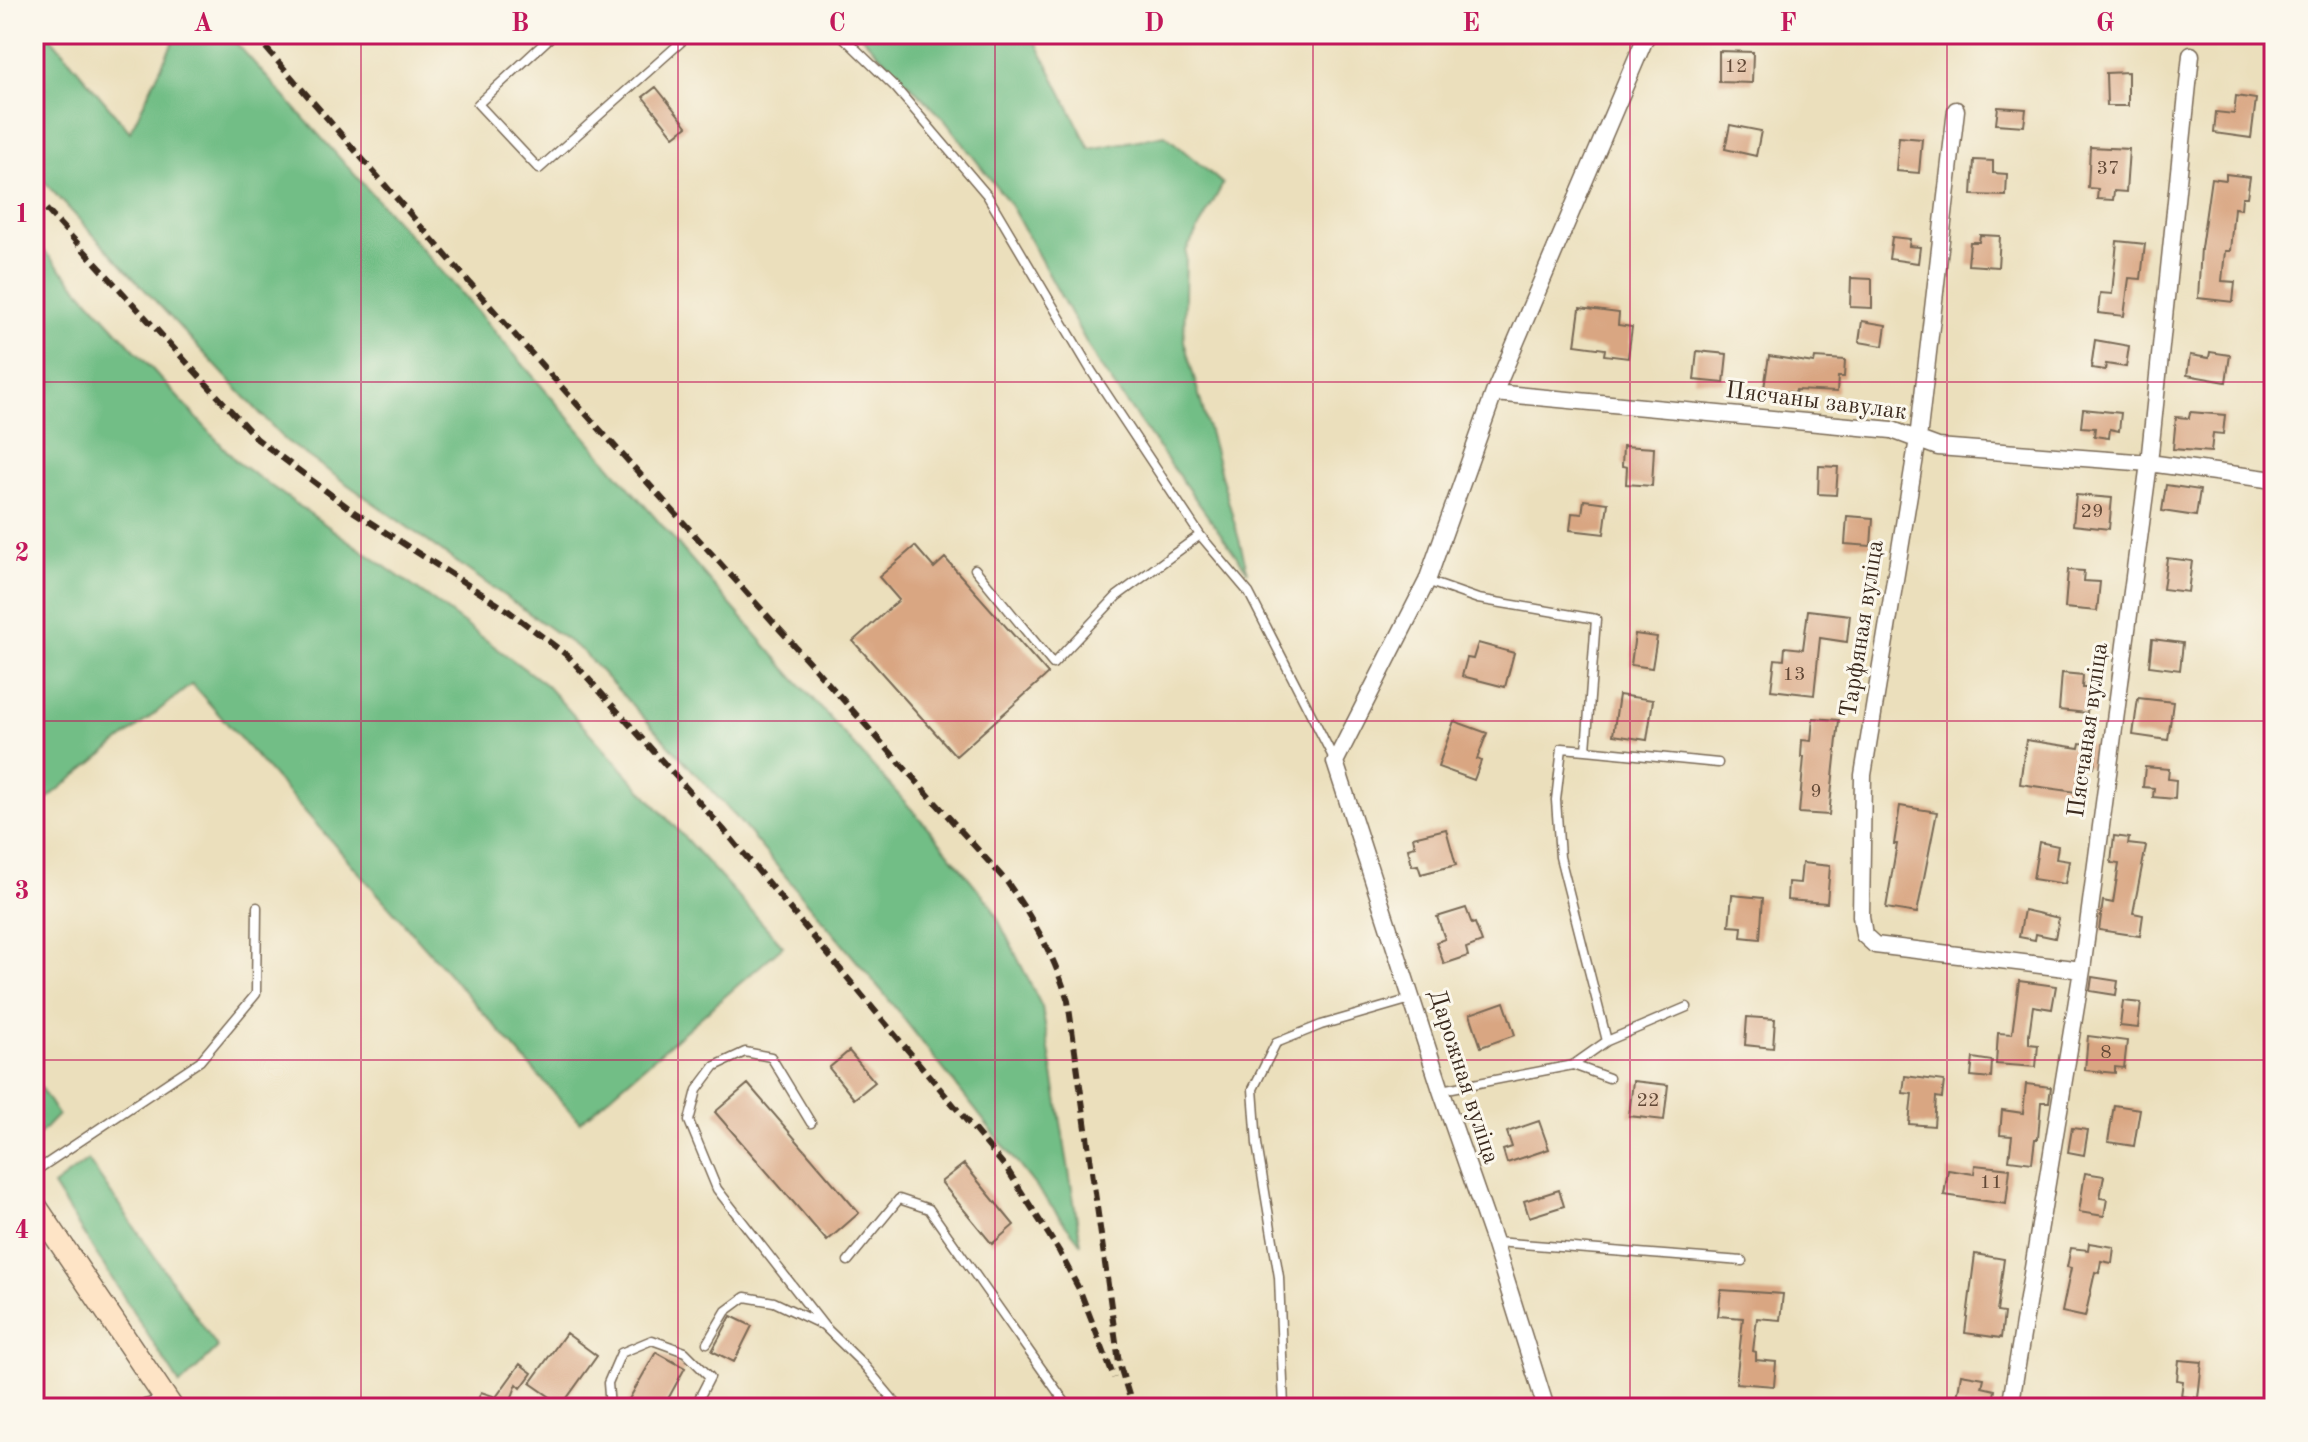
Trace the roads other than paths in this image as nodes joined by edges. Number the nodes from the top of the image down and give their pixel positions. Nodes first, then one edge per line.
1 (554, 34) edge
2 (690, 34) edge
3 (840, 34) edge
4 (1647, 34) edge
5 (2191, 55) dead end
6 (1956, 110) dead end
7 (1494, 393) junction
8 (1918, 439) junction
9 (2149, 463) junction
10 (2274, 480) edge
11 (1200, 535) junction
12 (975, 569) dead end
13 (1427, 581) junction
14 (1586, 750) junction
15 (1335, 762) junction
16 (1718, 763) dead end
17 (257, 907) dead end
18 (2082, 970) junction
19 (1412, 999) junction
20 (1687, 1007) dead end
21 (1607, 1041) junction
22 (1573, 1065) junction
23 (1609, 1078) dead end
24 (1441, 1090) junction
25 (811, 1123) dead end
26 (34, 1172) edge
27 (34, 1204) edge
28 (1494, 1242) junction
29 (848, 1261) dead end
30 (1742, 1261) dead end
31 (824, 1326) junction
32 (707, 1343) dead end
33 (168, 1404) edge
34 (129, 1408) edge
35 (610, 1408) edge
36 (694, 1408) edge
37 (900, 1408) edge
38 (1069, 1408) edge
39 (1284, 1408) edge
40 (1546, 1408) edge
41 (2010, 1408) edge

1 - 2 lane
3 - 11 lane
4 - 7 street
5 - 9 street, Пясчаная вуліца
6 - 8 street, Тарфяная вуліца
7 - 8 street, Пясчаны завулак
7 - 13 street
8 - 9 street, Пясчаны завулак
8 - 18 street, Тарфяная вуліца
9 - 10 street, Пясчаны завулак
9 - 18 street, Пясчаная вуліца
11 - 12 lane
11 - 15 lane
13 - 14 lane
13 - 15 street
14 - 16 lane
14 - 21 lane
15 - 19 street, Дарожная вуліца
17 - 26 lane
18 - 41 street, Пясчаная вуліца
19 - 24 street, Дарожная вуліца
19 - 39 lane
20 - 21 lane
21 - 22 lane
22 - 23 lane
22 - 24 lane
24 - 28 street, Дарожная вуліца
25 - 31 lane
27 - 33 main road
28 - 30 lane
28 - 40 street, Дарожная вуліца
29 - 38 lane
31 - 32 lane
31 - 37 lane
33 - 34 lane
35 - 36 lane

